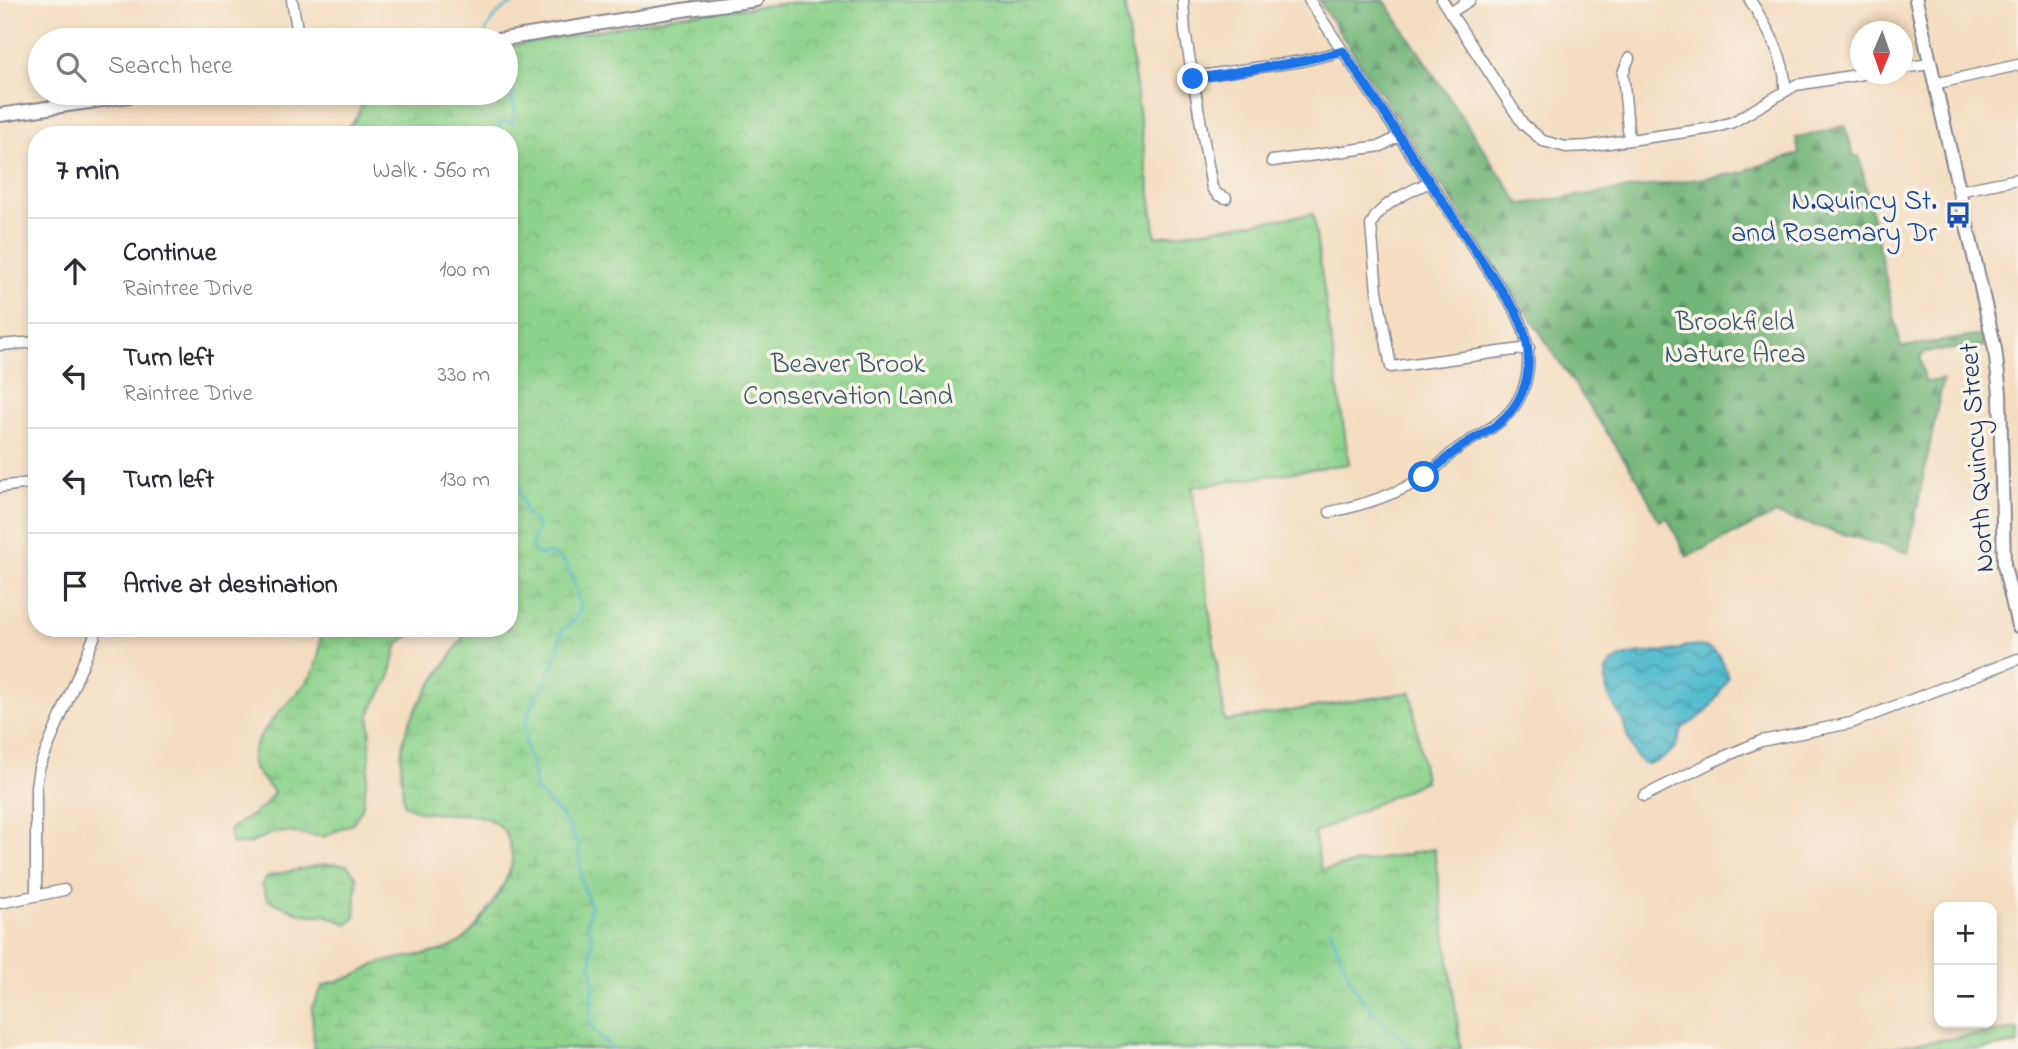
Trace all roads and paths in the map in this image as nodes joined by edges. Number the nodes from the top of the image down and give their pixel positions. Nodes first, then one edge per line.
1 (292, 0) edge
2 (756, 0) edge
3 (1183, 0) edge
4 (1309, 0) edge
5 (1442, 0) edge
6 (1470, 0) edge
7 (1750, 0) edge
8 (1916, 0) edge
9 (1450, 13) junction
10 (297, 28) edge
11 (518, 37) edge
12 (1343, 51) junction
13 (1629, 58) dead end
14 (1930, 64) junction
15 (2018, 65) edge
16 (1913, 66) edge
17 (1850, 76) edge
18 (1193, 77) junction
19 (1934, 84) junction
20 (1785, 91) junction
21 (68, 105) edge
22 (0, 115) edge
23 (1399, 136) junction
24 (1629, 140) junction
25 (1272, 161) dead end
26 (2018, 179) edge
27 (1430, 182) junction
28 (1958, 191) junction
29 (1226, 198) dead end
30 (28, 343) edge
31 (0, 345) edge
32 (1529, 348) junction
33 (28, 483) edge
34 (0, 487) edge
35 (1330, 512) dead end
36 (2018, 626) edge
37 (94, 637) edge
38 (2018, 659) edge
39 (1644, 796) dead end
40 (64, 890) dead end
41 (36, 895) junction
42 (0, 903) edge

1 - 10 street
2 - 11 main road
3 - 18 street
4 - 12 street
5 - 9 street
6 - 9 street
7 - 20 street
8 - 14 main road, North Quincy Street
9 - 24 street
12 - 18 street
12 - 23 street
13 - 24 street
14 - 16 street
14 - 19 main road, North Quincy Street
15 - 19 street
17 - 20 street
18 - 29 street
19 - 28 main road, North Quincy Street
20 - 24 street
21 - 22 main road
23 - 25 street
23 - 27 street
26 - 28 street
27 - 32 street
27 - 32 street
28 - 36 main road, North Quincy Street
30 - 31 street
32 - 35 street
33 - 34 street
37 - 41 street
38 - 39 street
40 - 41 street
41 - 42 street

